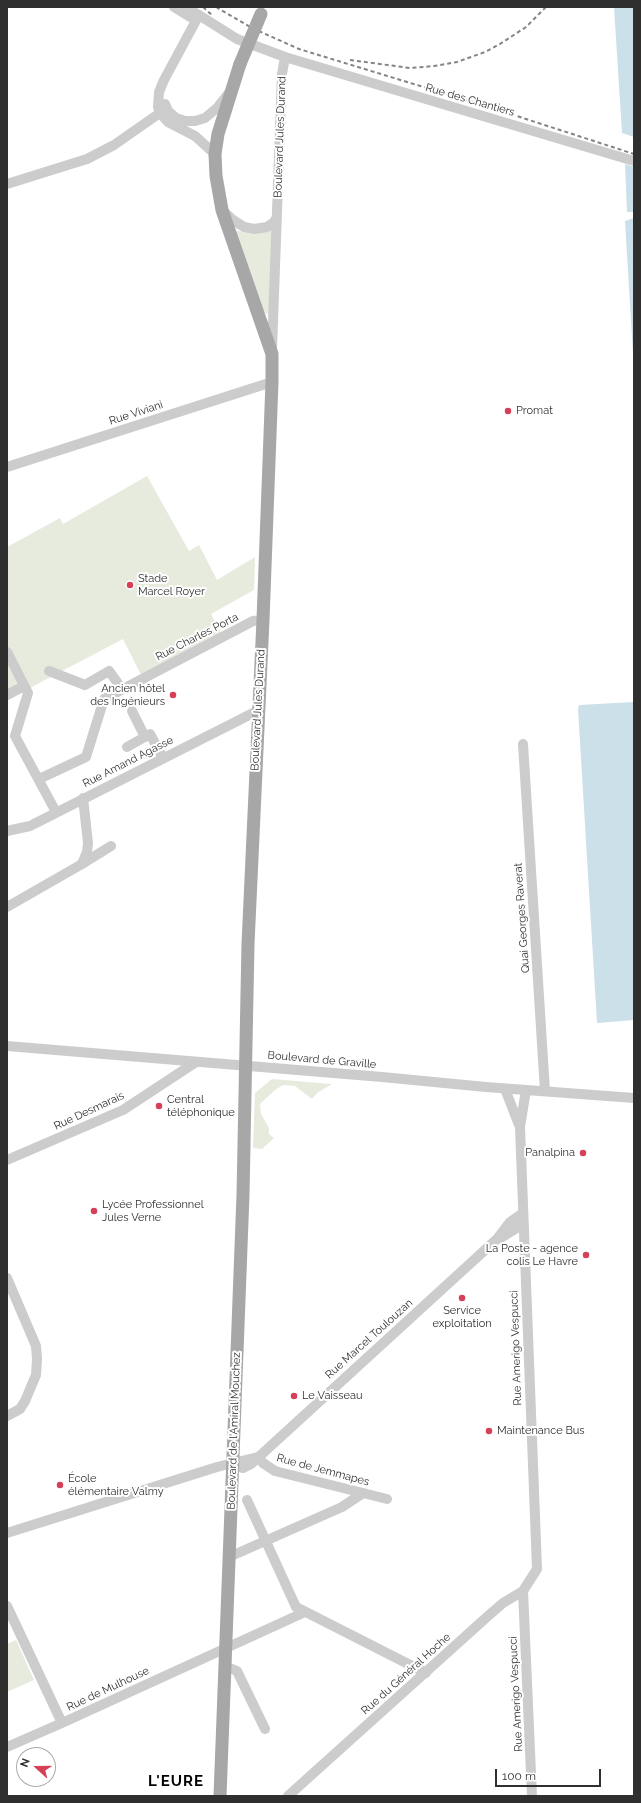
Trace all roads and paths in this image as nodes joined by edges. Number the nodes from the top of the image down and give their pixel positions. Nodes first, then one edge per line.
1 (174, 7) edge
2 (186, 7) edge
3 (262, 11) edge
4 (197, 17) junction
5 (284, 60) junction
6 (231, 91) junction
7 (164, 111) junction
8 (215, 154) junction
9 (634, 161) edge
10 (7, 184) edge
11 (222, 210) junction
12 (277, 217) junction
13 (272, 354) junction
14 (272, 382) junction
15 (7, 467) edge
16 (263, 620) junction
17 (7, 652) edge
18 (49, 671) dead end
19 (24, 686) junction
20 (122, 690) junction
21 (7, 695) edge
22 (259, 710) junction
23 (132, 711) dead end
24 (145, 737) junction
25 (523, 744) dead end
26 (127, 747) dead end
27 (162, 758) junction
28 (38, 779) junction
29 (83, 798) junction
30 (56, 812) junction
31 (7, 831) edge
32 (111, 846) dead end
33 (82, 864) junction
34 (7, 907) edge
35 (7, 1046) edge
36 (196, 1062) junction
37 (246, 1065) junction
38 (505, 1088) junction
39 (526, 1090) junction
40 (545, 1091) junction
41 (634, 1098) edge
42 (520, 1127) junction
43 (7, 1160) edge
44 (523, 1213) junction
45 (524, 1226) junction
46 (497, 1240) junction
47 (7, 1278) edge
48 (7, 1416) edge
49 (258, 1457) junction
50 (233, 1464) junction
51 (363, 1493) junction
52 (387, 1499) dead end
53 (247, 1500) dead end
54 (7, 1533) edge
55 (266, 1541) junction
56 (229, 1556) junction
57 (537, 1568) joint
58 (522, 1591) junction
59 (7, 1606) edge
60 (305, 1612) junction
61 (222, 1650) junction
62 (225, 1666) junction
63 (426, 1673) junction
64 (62, 1723) junction
65 (265, 1729) dead end
66 (7, 1747) edge
67 (220, 1796) edge
68 (288, 1796) edge
69 (532, 1796) edge

1 - 4 street, Rue des Chantiers
2 - 4 street, Rue des Chantiers
3 - 6 main road, Boulevard Jules Durand, bridge
4 - 5 street, Rue des Chantiers
4 - 7 street
5 - 9 street, Rue des Chantiers
5 - 12 street, Boulevard Jules Durand
6 - 7 street, Boulevard Jules Durand
6 - 8 main road, Boulevard Jules Durand
7 - 8 street
7 - 10 street
8 - 11 main road, Boulevard Jules Durand
11 - 12 street
11 - 13 main road, Boulevard Jules Durand
12 - 13 street, Boulevard Jules Durand
13 - 14 main road, Boulevard Jules Durand
14 - 15 street, Rue Viviani
14 - 16 main road, Boulevard Jules Durand
16 - 20 street, Rue Charles Porta
16 - 22 main road, Boulevard Jules Durand
17 - 19 street
18 - 20 street
19 - 21 street
19 - 28 street
20 - 28 street, Rue Charles Porta
22 - 27 street, Rue Amand Agasse
22 - 37 main road, Boulevard Jules Durand
23 - 24 street
24 - 26 street
24 - 27 street
25 - 40 street, Quai Georges Raverat
27 - 29 street, Rue Amand Agasse
28 - 30 street
29 - 30 street, Rue Amand Agasse
29 - 33 street
30 - 31 street, Rue Amand Agasse
32 - 33 street
33 - 34 street
35 - 36 street, Boulevard de Graville
36 - 37 street, Boulevard de Graville
36 - 43 street, Rue Desmarais
37 - 38 street, Boulevard de Graville
37 - 50 main road, Boulevard de l'Amiral Mouchez
38 - 39 street, Boulevard de Graville
38 - 42 street, Rue Amerigo Vespucci
39 - 40 street, Boulevard de Graville
39 - 42 street, Rue Amerigo Vespucci
40 - 41 street, Boulevard de Graville
42 - 44 street, Rue Amerigo Vespucci
44 - 45 street, Rue Amerigo Vespucci
44 - 46 street, Rue Marcel Toulouzan
45 - 46 street, Rue Marcel Toulouzan
45 - 57 street, Rue Amerigo Vespucci
46 - 49 street, Rue Marcel Toulouzan
47 - 48 street
49 - 50 street, Rue Marcel Toulouzan
49 - 51 street, Rue de Jemmapes
50 - 54 street, Rue Marcel Toulouzan
50 - 56 main road, Boulevard de l'Amiral Mouchez
51 - 52 street, Rue de Jemmapes
51 - 55 street
53 - 55 street
55 - 56 street
55 - 60 street
56 - 61 main road, Boulevard de l'Amiral Mouchez
57 - 58 street, Rue du Général Hoche
58 - 63 street, Rue du Général Hoche
58 - 69 street, Rue Amerigo Vespucci
59 - 64 street
60 - 61 street, Rue de Mulhouse
60 - 63 street
61 - 62 main road, Boulevard de l'Amiral Mouchez
61 - 64 street, Rue de Mulhouse
62 - 65 street
62 - 67 main road, Boulevard de l'Amiral Mouchez
63 - 68 street, Rue du Général Hoche
64 - 66 street, Rue de Mulhouse

